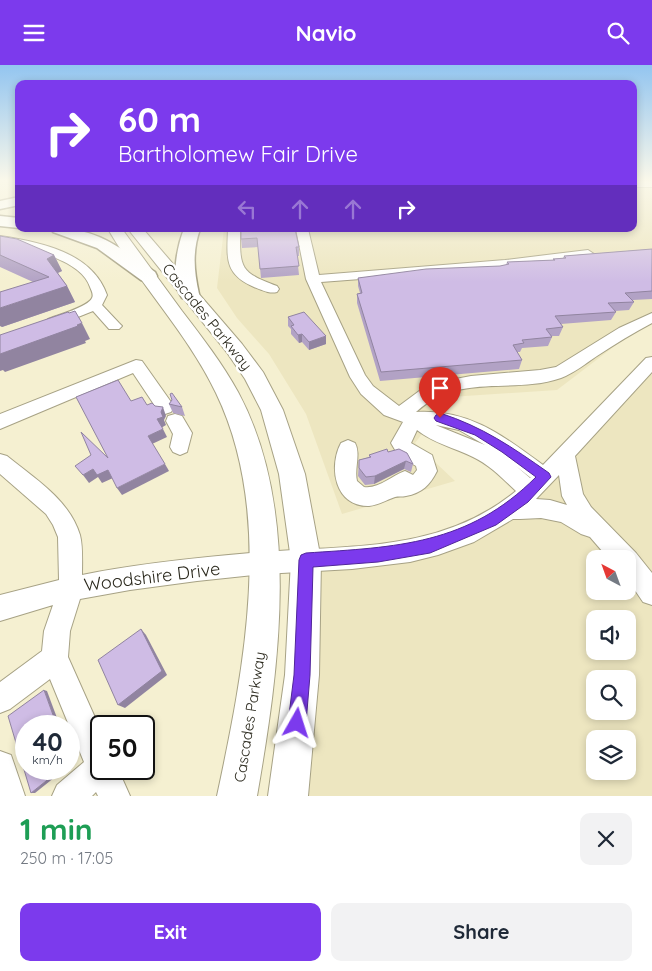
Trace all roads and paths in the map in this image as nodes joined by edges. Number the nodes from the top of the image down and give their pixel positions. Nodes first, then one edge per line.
1 (0, 221) edge
2 (15, 223) edge
3 (68, 232) edge
4 (117, 232) edge
5 (138, 232) edge
6 (191, 232) edge
7 (234, 232) edge
8 (303, 232) edge
9 (0, 240) edge
10 (603, 253) edge
11 (148, 276) junction
12 (313, 279) junction
13 (272, 289) dead end
14 (190, 294) junction
15 (92, 306) junction
16 (652, 317) edge
17 (43, 325) edge
18 (114, 326) dead end
19 (649, 369) edge
20 (408, 417) junction
21 (0, 422) edge
22 (180, 447) dead end
23 (348, 448) dead end
24 (564, 455) junction
25 (0, 462) edge
26 (409, 481) joint
27 (538, 484) junction
28 (508, 510) junction
29 (605, 537) junction
30 (617, 550) edge
31 (306, 560) junction
32 (263, 563) junction
33 (636, 572) edge
34 (71, 588) junction
35 (652, 593) edge
36 (0, 608) edge
37 (55, 658) junction
38 (0, 699) edge
39 (90, 739) edge
40 (0, 766) edge
41 (90, 777) edge
42 (107, 780) edge
43 (9, 796) edge
44 (68, 796) edge
45 (114, 796) edge
46 (237, 796) edge
47 (288, 796) edge

1 - 2 highway
3 - 11 highway
4 - 11 main road, Cascades Parkway
5 - 14 main road, Cascades Parkway
6 - 14 highway
7 - 13 street
8 - 12 street
9 - 15 street
10 - 12 street
11 - 32 main road, Cascades Parkway
12 - 20 street
14 - 31 main road, Cascades Parkway
15 - 17 street
15 - 18 street
16 - 20 street
19 - 24 street, Woodshire Drive
20 - 26 street
20 - 27 street
21 - 22 street
23 - 26 street
24 - 27 street, Woodshire Drive
24 - 29 street
25 - 34 street
27 - 28 street, Woodshire Drive
28 - 29 street
28 - 31 street, Woodshire Drive
29 - 30 street
31 - 32 street, Woodshire Drive
31 - 47 main road, Cascades Parkway
32 - 34 street, Woodshire Drive
32 - 46 main road, Cascades Parkway
33 - 35 street
34 - 36 street, Woodshire Drive
34 - 37 street
37 - 38 street
37 - 39 street
40 - 43 street
41 - 44 street
42 - 45 street

